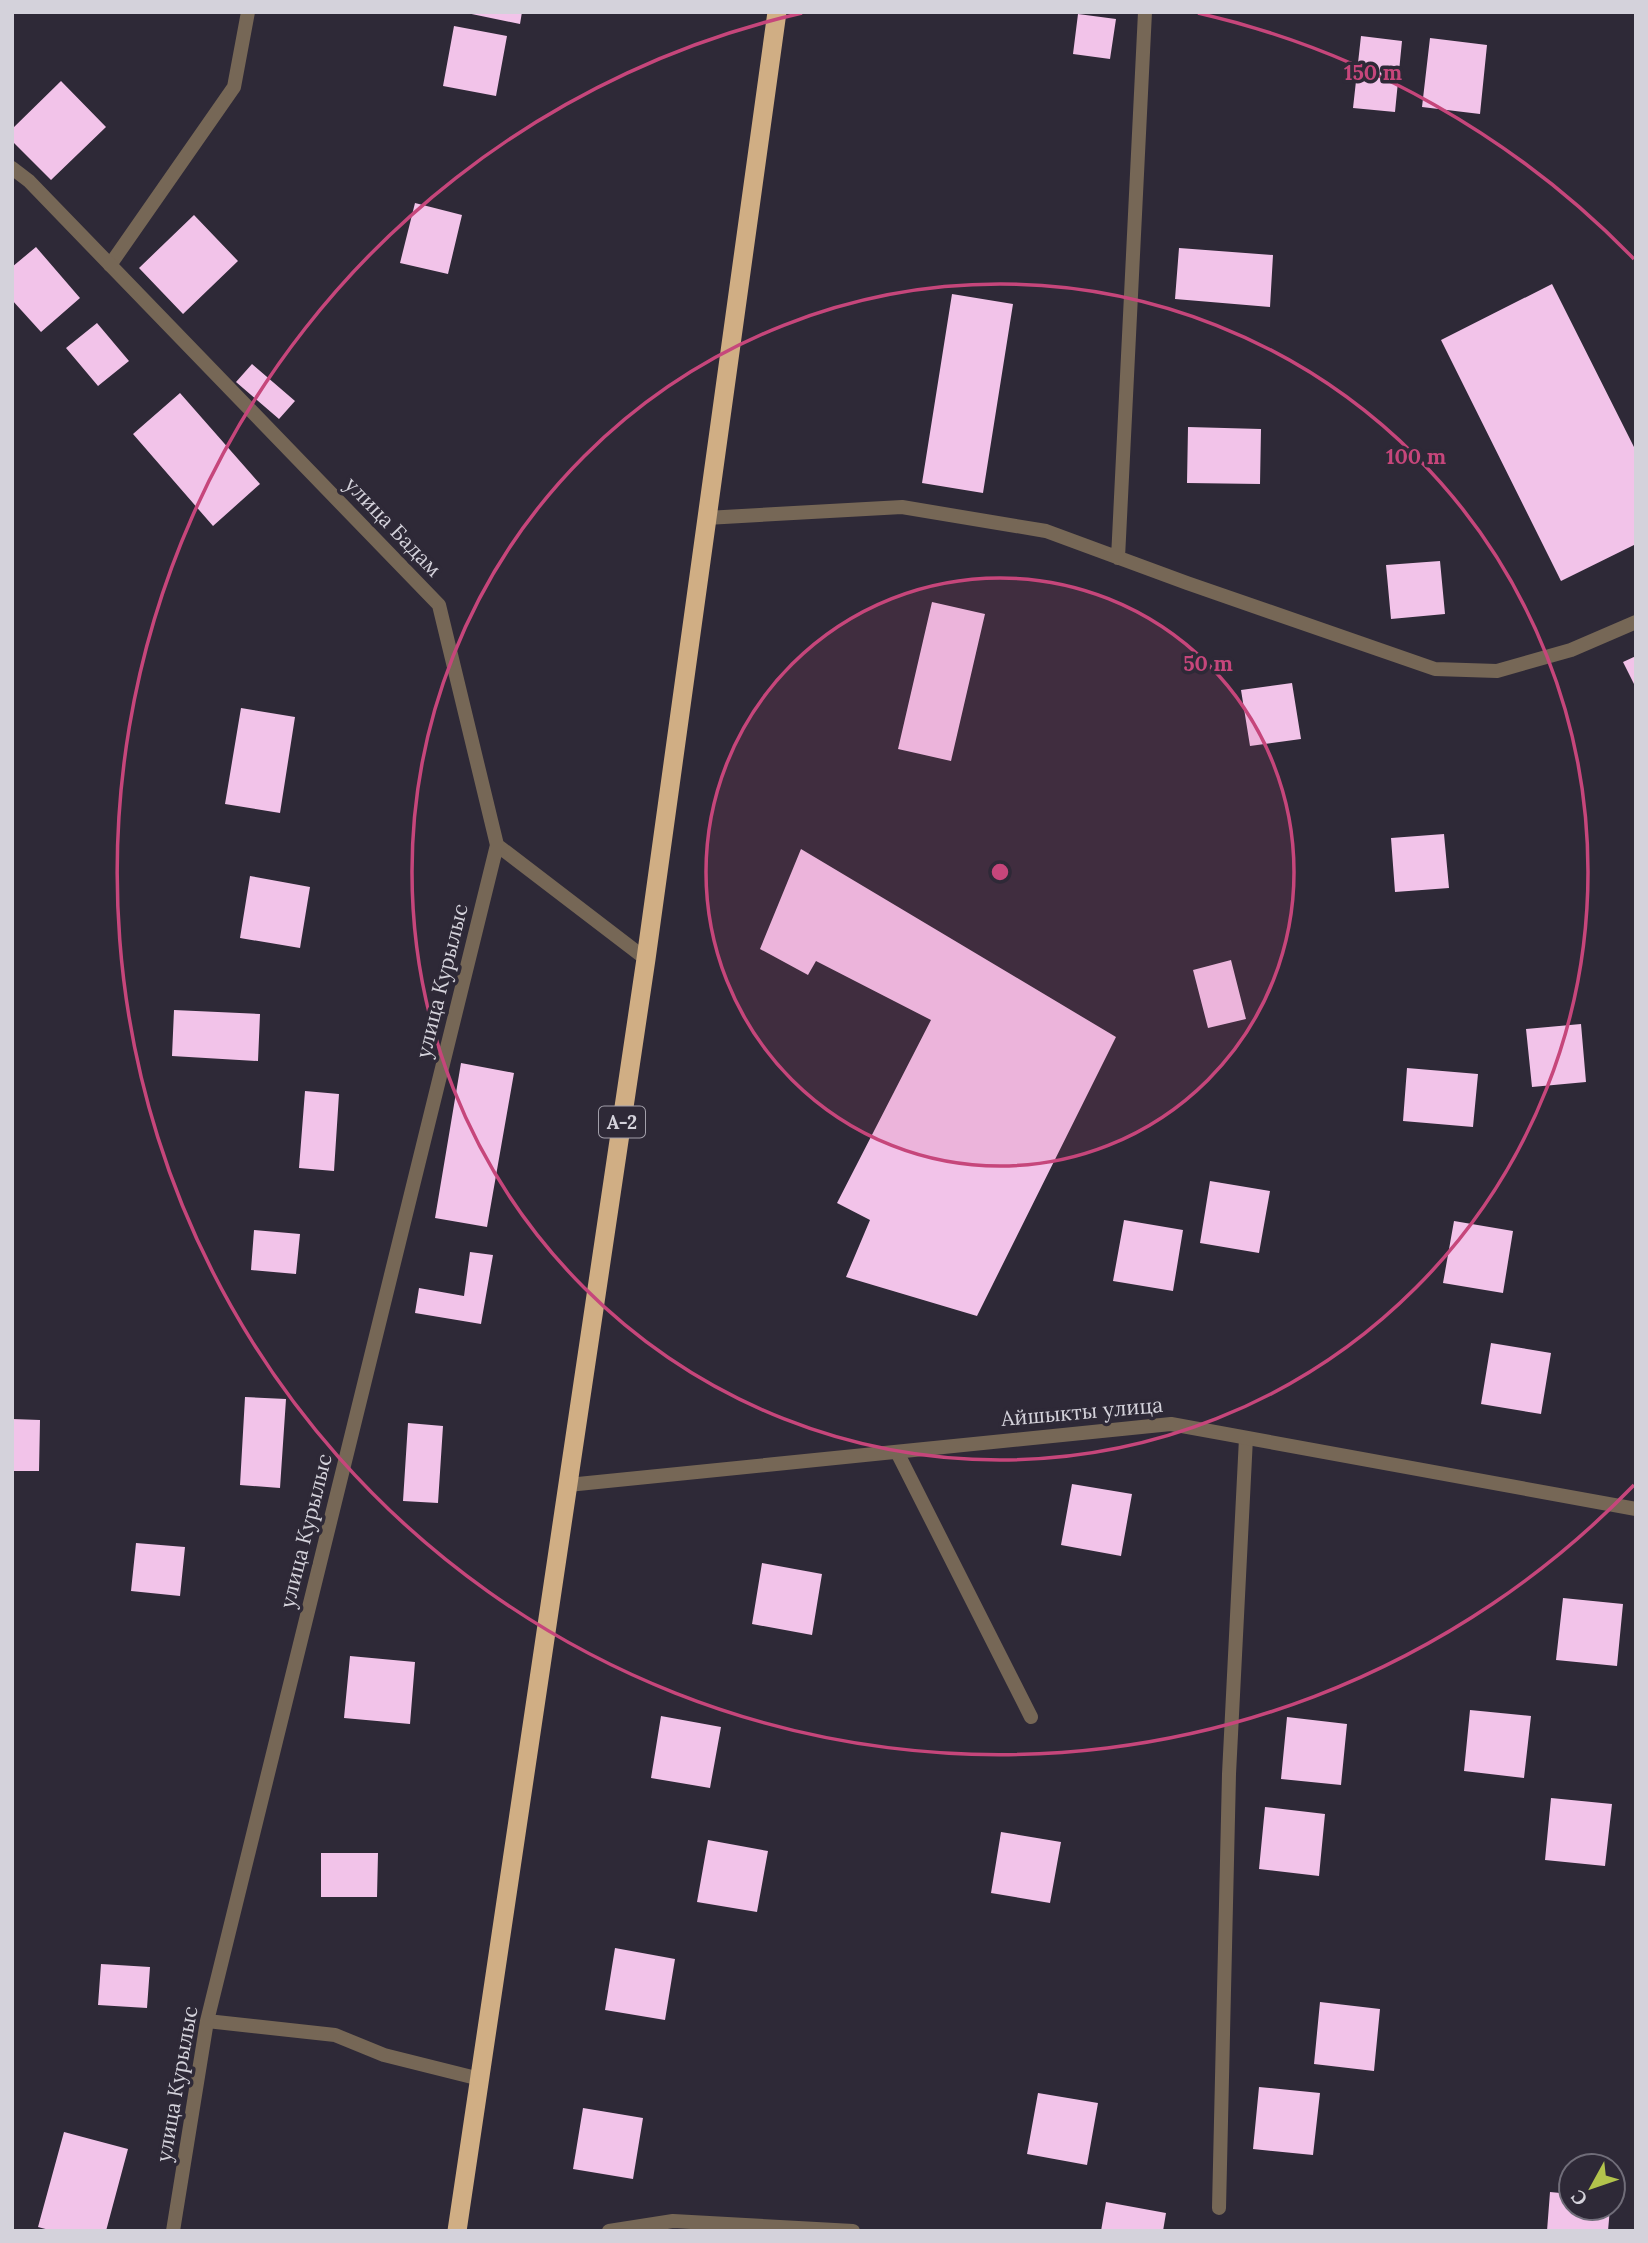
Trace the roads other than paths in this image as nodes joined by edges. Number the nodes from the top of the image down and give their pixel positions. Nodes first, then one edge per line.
1 (248, 12) edge
2 (778, 12) edge
3 (1145, 12) edge
4 (12, 168) edge
5 (110, 265) junction
6 (706, 518) junction
7 (1118, 558) junction
8 (1636, 622) edge
9 (497, 845) junction
10 (646, 959) junction
11 (1246, 1438) junction
12 (897, 1452) junction
13 (568, 1485) junction
14 (1636, 1509) edge
15 (1031, 1717) dead end
16 (207, 2021) junction
17 (480, 2080) junction
18 (1219, 2208) dead end
19 (173, 2231) edge
20 (457, 2231) edge
21 (609, 2231) edge
22 (853, 2231) edge

1 - 5 street
2 - 6 highway, A-2
3 - 7 street
4 - 5 street, улица Бадам
5 - 9 street, улица Бадам
6 - 7 street
6 - 10 highway, A-2
7 - 8 street
9 - 10 street
9 - 16 street, улица Курылыс
10 - 13 highway, A-2
11 - 12 street, Айшыкты улица
11 - 14 street, Айшыкты улица
11 - 18 street
12 - 13 street, Айшыкты улица
12 - 15 street
13 - 17 highway, A-2
16 - 17 street
16 - 19 street, улица Курылыс
17 - 20 highway, A-2
21 - 22 street

